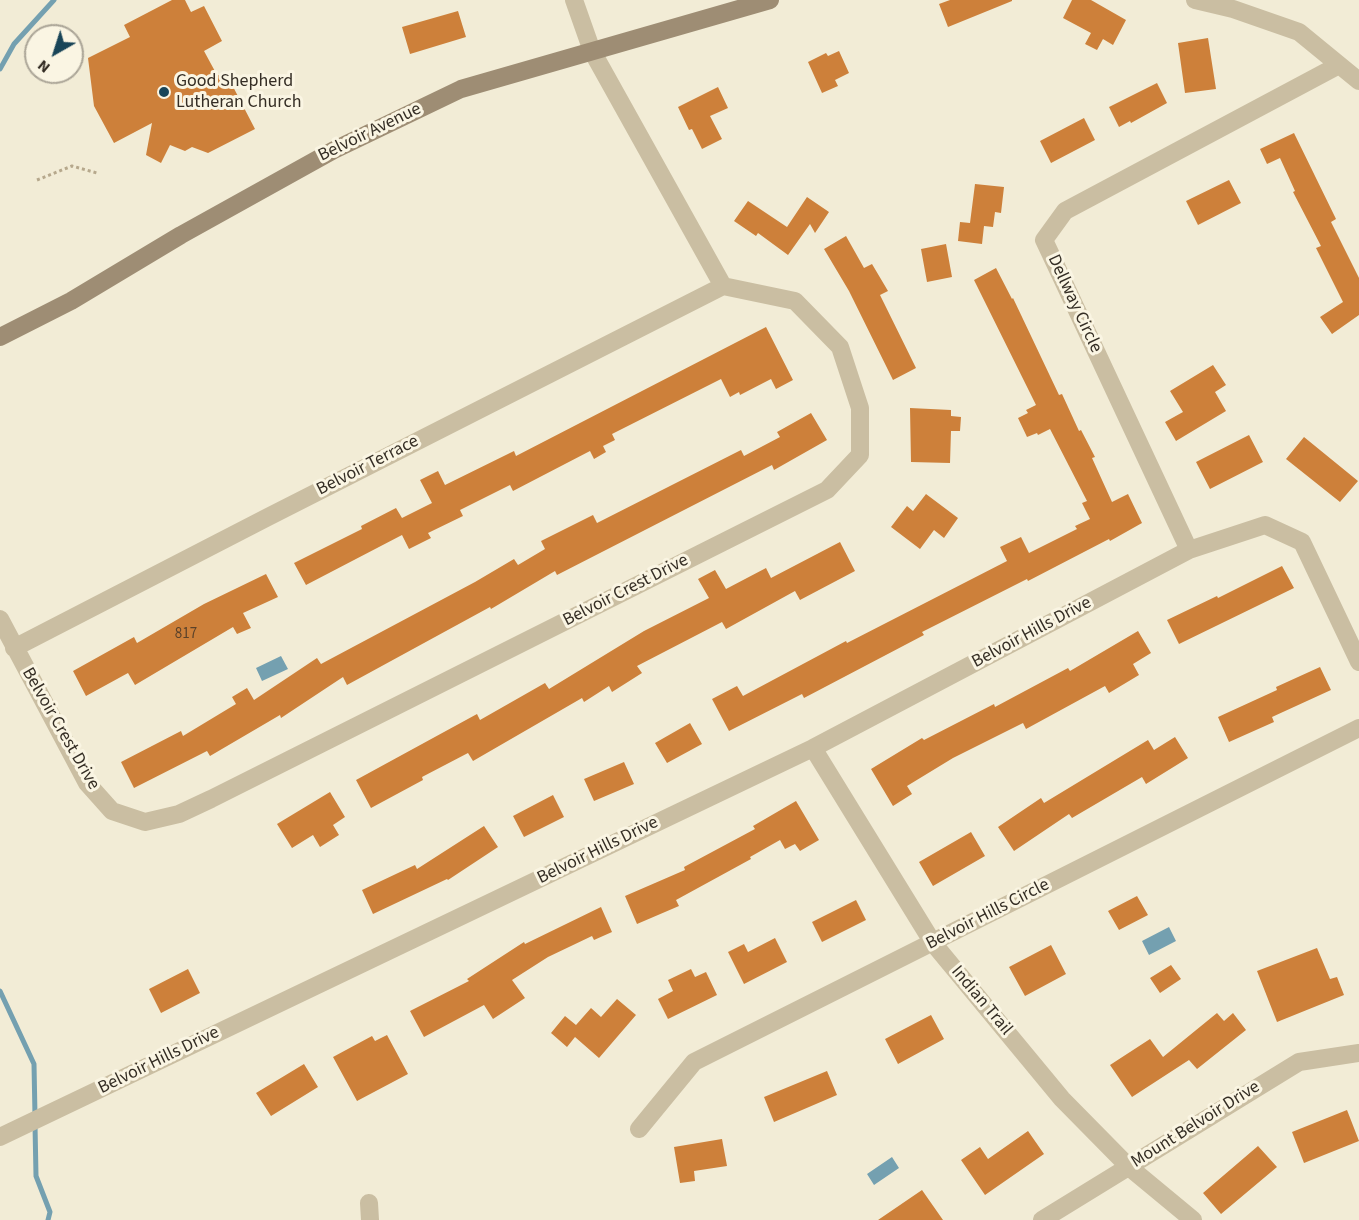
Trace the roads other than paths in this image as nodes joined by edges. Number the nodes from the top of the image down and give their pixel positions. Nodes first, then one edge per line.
1 (574, 0) edge
2 (1195, 0) edge
3 (767, 1) edge
4 (592, 51) junction
5 (1339, 65) junction
6 (1359, 81) edge
7 (723, 286) junction
8 (0, 337) edge
9 (1189, 550) junction
10 (0, 619) edge
11 (14, 648) junction
12 (1359, 662) edge
13 (1359, 728) edge
14 (813, 748) junction
15 (933, 943) junction
16 (1359, 1053) edge
17 (639, 1129) dead end
18 (0, 1137) edge
19 (1129, 1167) junction
20 (1042, 1220) edge
21 (1192, 1220) edge

1 - 4 street
2 - 5 street
3 - 4 street, Belvoir Avenue
4 - 7 street
4 - 8 street, Belvoir Avenue
5 - 6 street
5 - 9 street, Dellway Circle
7 - 11 street, Belvoir Terrace
7 - 11 street, Belvoir Crest Drive
9 - 12 street
9 - 14 street, Belvoir Hills Drive
10 - 11 street, Belvoir Crest Drive
13 - 15 street, Belvoir Hills Circle
14 - 15 street, Indian Trail
14 - 18 street, Belvoir Hills Drive
15 - 17 street, Belvoir Hills Circle
15 - 19 street, Indian Trail
16 - 19 street, Mount Belvoir Drive
19 - 20 street, Mount Belvoir Drive
19 - 21 street, Indian Trail

